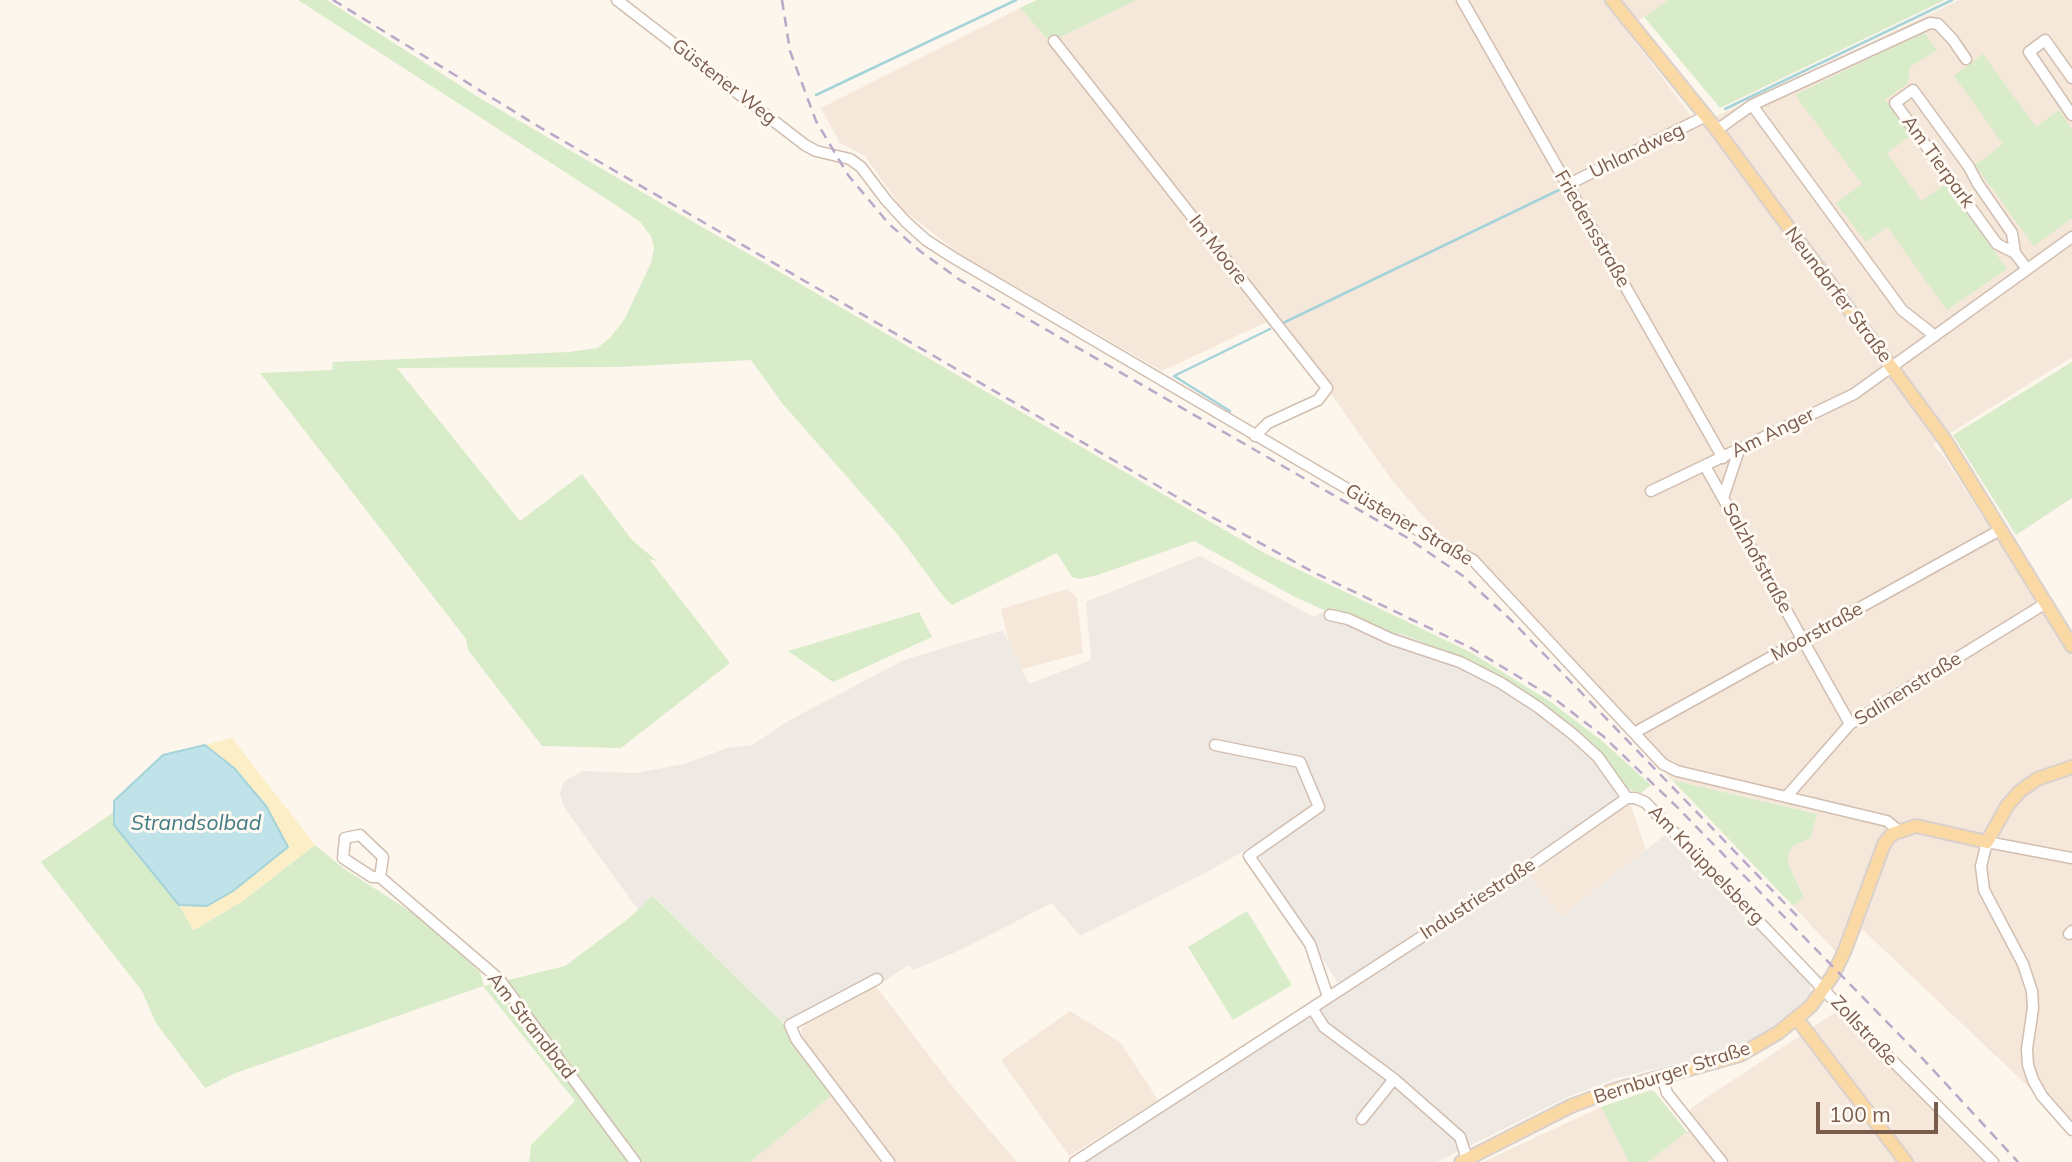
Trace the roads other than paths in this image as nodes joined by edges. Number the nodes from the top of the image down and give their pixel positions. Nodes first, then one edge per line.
1 (617, 0) edge
2 (1462, 0) edge
3 (1612, 0) edge
4 (1054, 41) dead end
5 (1966, 59) dead end
6 (2072, 78) edge
7 (1752, 105) junction
8 (2072, 115) edge
9 (1706, 116) junction
10 (1717, 130) junction
11 (835, 154) joint
12 (1567, 185) junction
13 (2072, 237) edge
14 (2015, 253) junction
15 (2027, 269) junction
16 (1935, 337) junction
17 (1892, 368) junction
18 (1255, 436) junction
19 (1739, 450) junction
20 (1723, 458) junction
21 (1705, 466) junction
22 (1651, 491) dead end
23 (1723, 498) junction
24 (2000, 530) junction
25 (2046, 603) junction
26 (1330, 615) dead end
27 (1802, 640) junction
28 (2072, 646) edge
29 (1850, 724) junction
30 (1634, 733) junction
31 (1215, 745) dead end
32 (2072, 767) edge
33 (1787, 796) junction
34 (1627, 798) junction
35 (1899, 831) junction
36 (1987, 842) junction
37 (2072, 858) edge
38 (380, 877) junction
39 (877, 979) dead end
40 (1825, 988) junction
41 (1328, 997) junction
42 (1312, 1008) junction
43 (1797, 1019) junction
44 (1662, 1076) junction
45 (1394, 1079) junction
46 (1362, 1119) dead end
47 (2072, 1130) edge
48 (1465, 1161) edge
49 (635, 1162) edge
50 (889, 1162) edge
51 (1075, 1162) edge
52 (1722, 1162) edge
53 (1906, 1162) edge
54 (1993, 1162) edge

1 - 11 street, Güstener Weg
2 - 12 street, Friedensstraße
3 - 9 main road, Neundorfer Straße
4 - 18 street, Im Moore
5 - 7 street
6 - 8 street
7 - 10 street
7 - 16 street
9 - 10 main road, Neundorfer Straße
9 - 12 street, Uhlandweg
10 - 17 main road, Neundorfer Straße
11 - 18 street, Güstener Straße
12 - 20 street, Friedensstraße
13 - 15 street
14 - 14 street, Am Tierpark
14 - 15 street, Am Tierpark
15 - 16 street
16 - 17 street
17 - 19 street, Am Anger
17 - 24 main road, Neundorfer Straße
18 - 30 street, Güstener Straße
19 - 20 street, Am Anger
19 - 23 street
20 - 21 street, Am Anger
21 - 22 street, Am Anger
21 - 23 street, Salzhofstraße
23 - 27 street, Salzhofstraße
24 - 25 main road, Neundorfer Straße
24 - 27 street, Moorstraße
25 - 28 main road, Neundorfer Straße
25 - 29 street, Salinenstraße
26 - 34 street, Am Knüppelsberg
27 - 29 street, Salzhofstraße
27 - 30 street, Moorstraße
29 - 33 street, Salinenstraße
30 - 33 street, Güstener Straße
31 - 41 street
32 - 36 main road
33 - 35 street, Güstener Straße
34 - 40 street, Am Knüppelsberg
34 - 41 street, Industriestraße
35 - 36 main road, Güstener Straße
35 - 40 main road, Bernburger Straße
36 - 37 street
36 - 47 street
38 - 38 street, Am Strandbad
38 - 49 street, Am Strandbad
39 - 50 street
40 - 43 main road, Bernburger Straße
40 - 54 street, Zollstraße
41 - 42 street, Industriestraße
42 - 45 street
42 - 51 street, Industriestraße
43 - 44 main road, Bernburger Straße
43 - 53 main road
44 - 48 main road, Bernburger Straße
44 - 52 street
45 - 46 street
45 - 48 street

